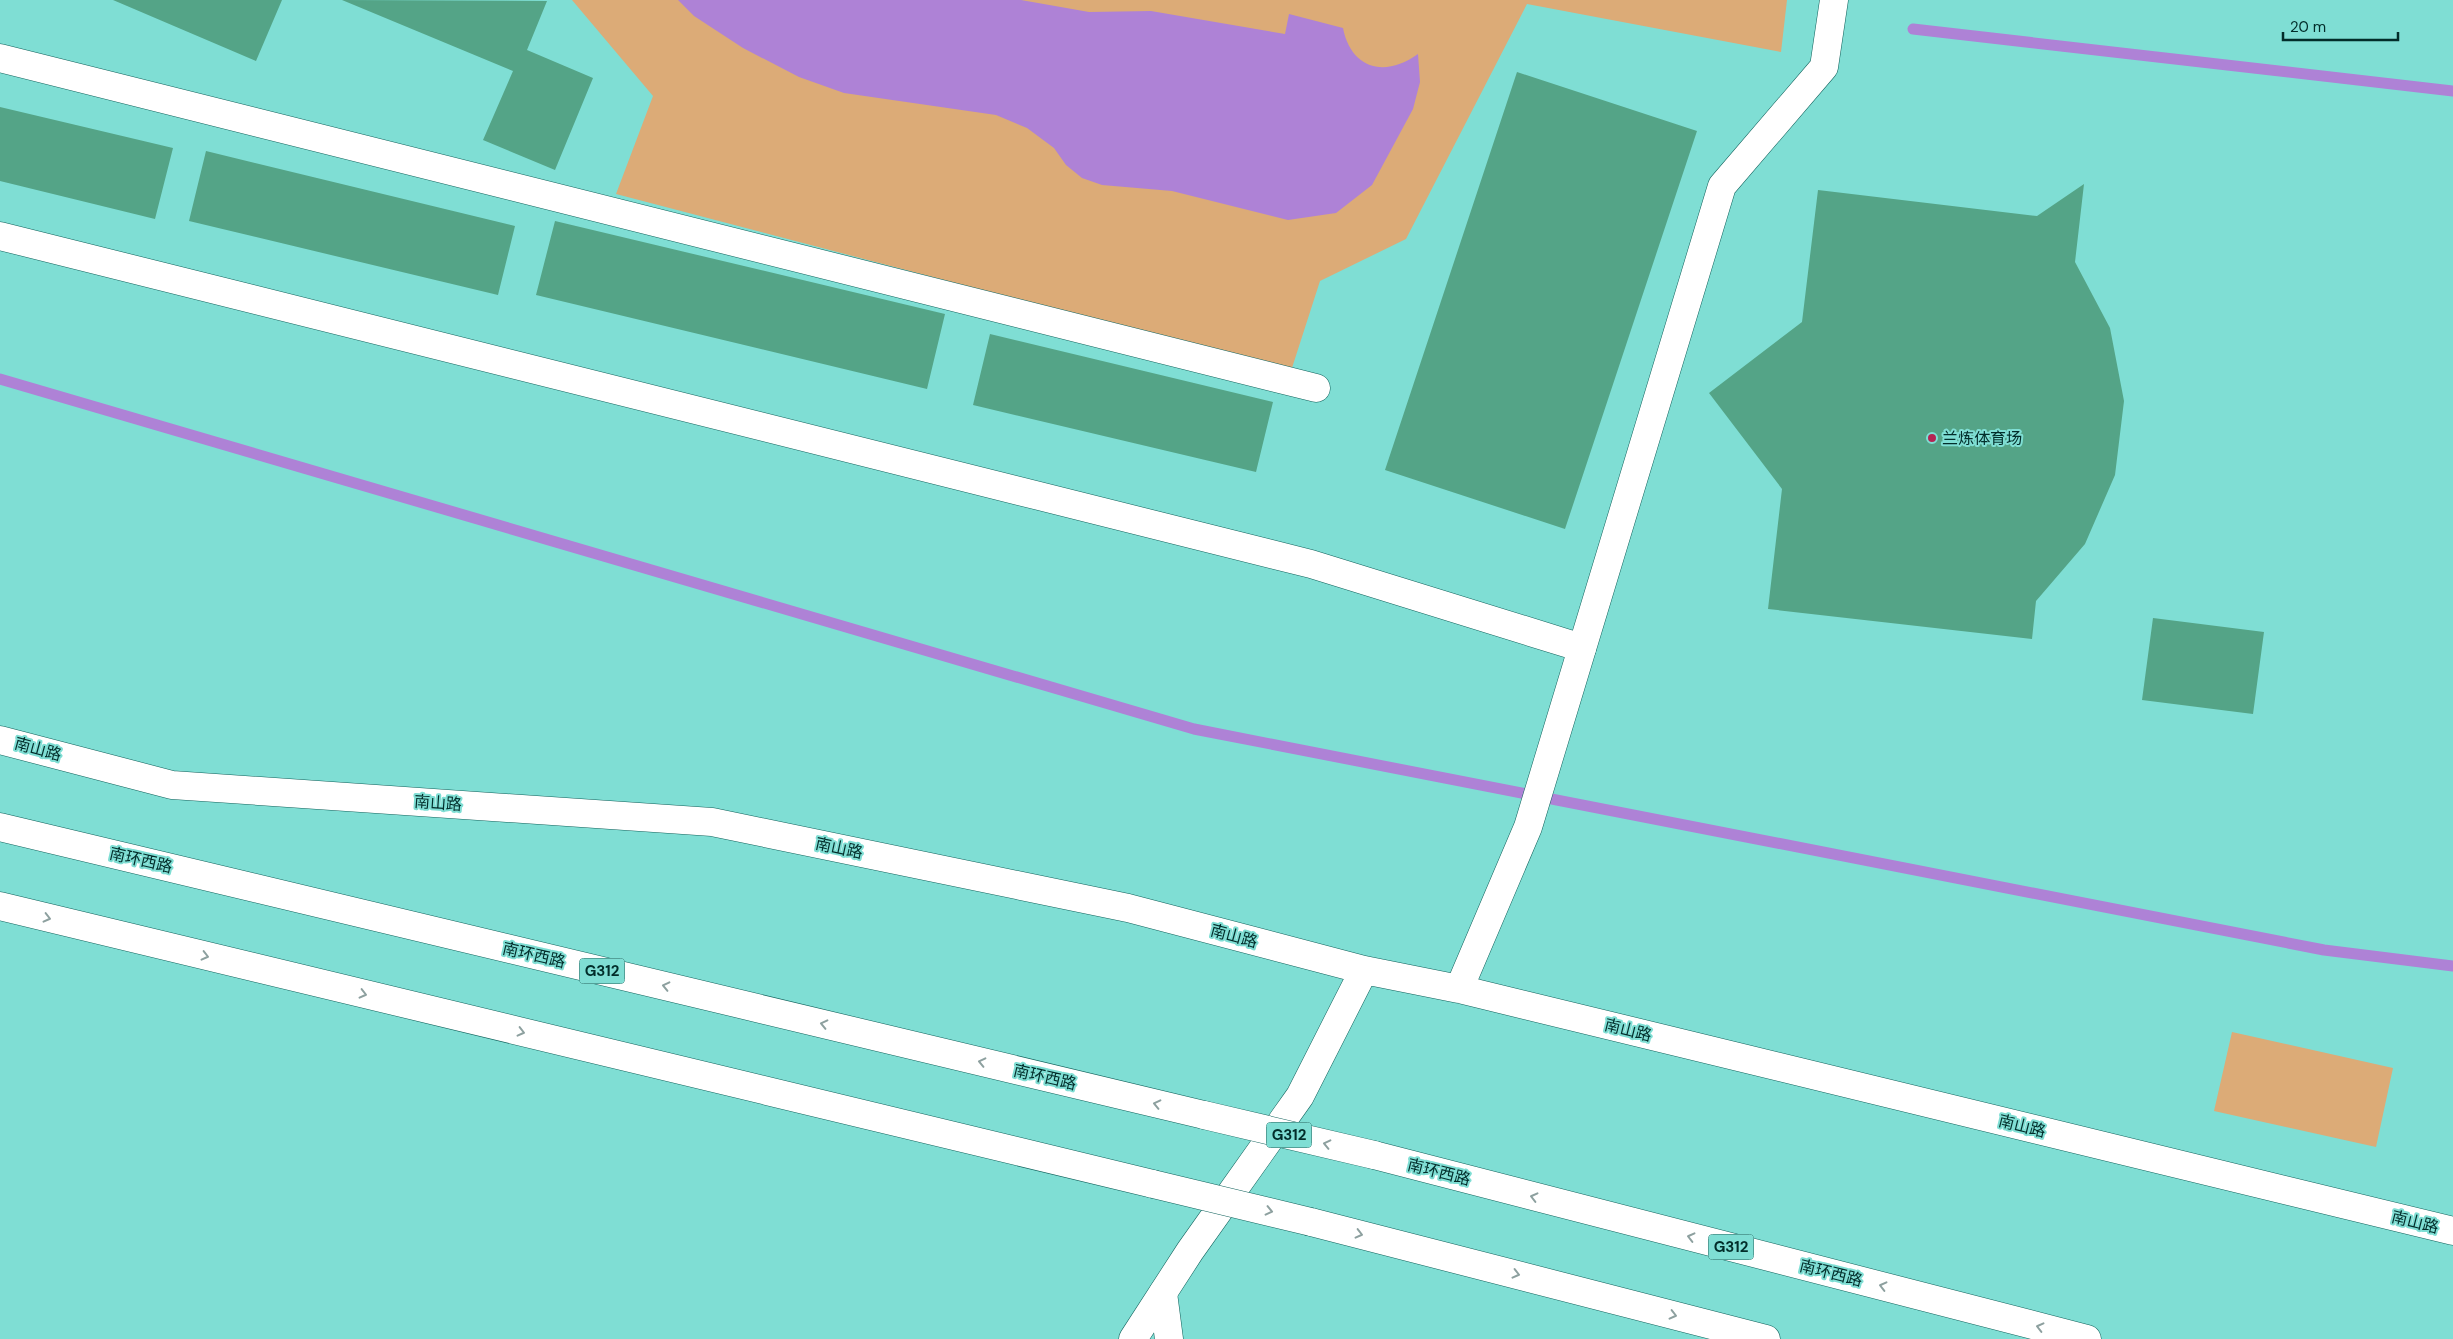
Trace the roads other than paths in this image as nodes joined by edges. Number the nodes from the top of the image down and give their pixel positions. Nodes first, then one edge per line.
1 (1834, 0) edge
2 (0, 58) edge
3 (0, 236) edge
4 (1316, 388) dead end
5 (1582, 648) junction
6 (0, 740) edge
7 (0, 827) edge
8 (0, 906) edge
9 (1364, 970) junction
10 (1459, 989) junction
11 (2453, 1231) edge
12 (1162, 1293) junction
13 (1133, 1339) edge
14 (1169, 1339) edge
15 (1766, 1339) edge
16 (2087, 1339) edge

1 - 5 main road
2 - 4 main road
3 - 5 main road
5 - 10 main road
6 - 9 main road, 南山路
16 -> 7 main road, 南环西路 / G312, bridge
8 -> 15 main road, bridge
9 - 10 main road, 南山路
9 - 12 main road
10 - 11 main road, 南山路
12 - 13 main road
12 - 14 main road

